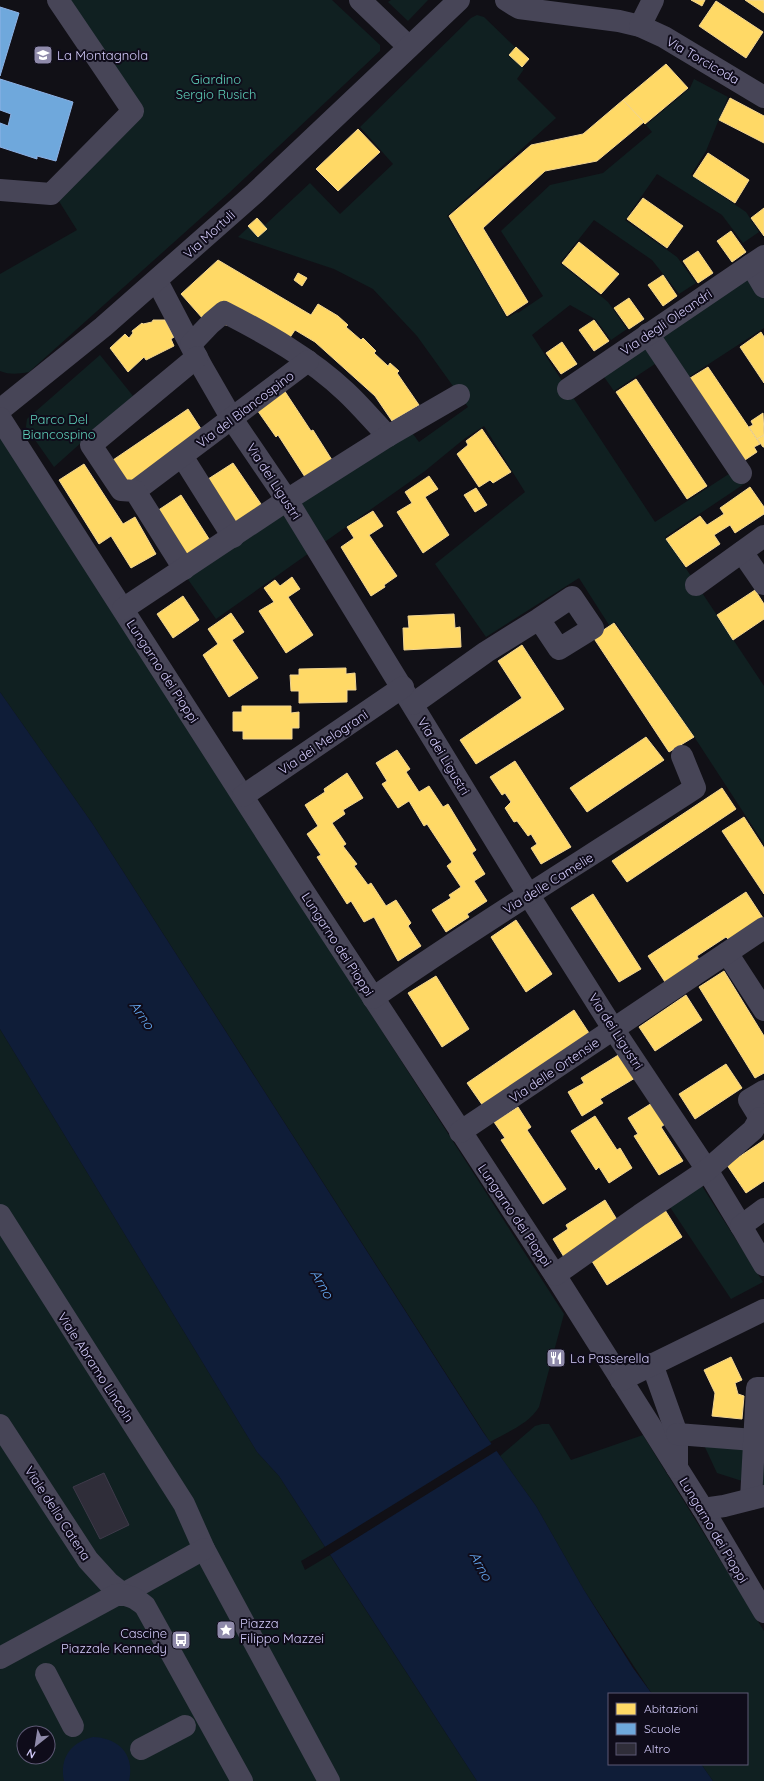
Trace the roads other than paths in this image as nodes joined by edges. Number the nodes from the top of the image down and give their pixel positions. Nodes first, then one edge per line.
1 (58, 0) edge
2 (506, 0) edge
3 (653, 0) edge
4 (454, 1) edge
5 (365, 2) edge
6 (640, 26) junction
7 (409, 48) junction
8 (764, 97) edge
9 (0, 190) edge
10 (757, 261) edge
11 (157, 281) junction
12 (764, 287) edge
13 (648, 334) junction
14 (194, 351) junction
15 (308, 361) junction
16 (568, 389) dead end
17 (459, 394) dead end
18 (0, 410) edge
19 (0, 418) edge
20 (232, 419) junction
21 (388, 436) junction
22 (182, 456) junction
23 (741, 473) dead end
24 (134, 491) junction
25 (287, 500) junction
26 (234, 536) junction
27 (764, 536) edge
28 (742, 552) junction
29 (184, 569) junction
30 (764, 584) edge
31 (696, 585) dead end
32 (123, 609) junction
33 (539, 619) dead end
34 (408, 696) junction
35 (682, 756) dead end
36 (243, 796) junction
37 (528, 894) junction
38 (764, 928) edge
39 (727, 953) junction
40 (373, 998) junction
41 (764, 1010) edge
42 (614, 1030) junction
43 (764, 1091) edge
44 (762, 1117) edge
45 (460, 1132) junction
46 (707, 1170) junction
47 (764, 1209) edge
48 (0, 1216) edge
49 (741, 1226) junction
50 (764, 1265) edge
51 (555, 1275) junction
52 (764, 1310) edge
53 (652, 1364) junction
54 (621, 1380) junction
55 (764, 1388) edge
56 (0, 1425) edge
57 (677, 1434) junction
58 (754, 1440) junction
59 (677, 1468) junction
60 (758, 1498) edge
61 (703, 1509) junction
62 (204, 1549) junction
63 (128, 1596) junction
64 (764, 1612) edge
65 (0, 1658) edge
66 (46, 1674) dead end
67 (74, 1726) dead end
68 (185, 1726) dead end
69 (141, 1749) dead end
70 (242, 1781) edge
71 (329, 1781) edge

1 - 9 street
2 - 6 street, Via Torcicoda
3 - 6 street
4 - 7 street, Via Mortuli
5 - 7 street
6 - 8 street, Via Torcicoda
7 - 11 street, Via Mortuli
10 - 12 street
10 - 13 street, Via degli Oleandri
11 - 14 street, Via dei Ligustri
11 - 18 street, Via Mortuli
13 - 16 street, Via degli Oleandri
13 - 23 street
14 - 15 street, Via del Biancospino
14 - 20 street, Via dei Ligustri
14 - 24 street, Via del Biancospino
15 - 20 street, Via del Biancospino
15 - 21 street, Via del Biancospino
17 - 21 street
19 - 32 street, Lungarno dei Pioppi
20 - 22 street, Via del Biancospino
20 - 25 street, Via dei Ligustri
21 - 25 street
22 - 24 street, Via del Biancospino
22 - 26 street
24 - 29 street
25 - 26 street
25 - 34 street, Via dei Ligustri
26 - 29 street
27 - 28 street
28 - 30 street
28 - 31 street
29 - 32 street
32 - 36 street, Lungarno dei Pioppi
33 - 34 street, Via dei Melograni
34 - 36 street, Via dei Melograni
34 - 37 street, Via dei Ligustri
35 - 37 street, Via delle Camelie
36 - 40 street, Lungarno dei Pioppi
37 - 40 street, Via delle Camelie
37 - 42 street, Via dei Ligustri
38 - 39 street, Via delle Ortensie
39 - 41 street
39 - 42 street, Via delle Ortensie
40 - 45 street, Lungarno dei Pioppi
42 - 45 street, Via delle Ortensie
42 - 46 street, Via dei Ligustri
43 - 44 street
44 - 46 street
45 - 51 street, Lungarno dei Pioppi
46 - 49 street, Via dei Ligustri
46 - 51 street
47 - 49 street
48 - 62 street, Viale Abramo Lincoln
49 - 50 street, Via dei Ligustri
51 - 54 street, Lungarno dei Pioppi
52 - 53 street
53 - 54 street
53 - 57 street, Lungarno dei Pioppi
54 - 59 street, Lungarno dei Pioppi
55 - 58 street
56 - 63 street, Viale della Catena
57 - 58 street
57 - 59 street, Lungarno dei Pioppi
58 - 60 street
59 - 61 street, Lungarno dei Pioppi
60 - 61 street
61 - 64 street, Lungarno dei Pioppi
62 - 63 street
62 - 71 street, Viale Abramo Lincoln
63 - 65 street
63 - 70 street, Viale della Catena
66 - 67 street
68 - 69 street

